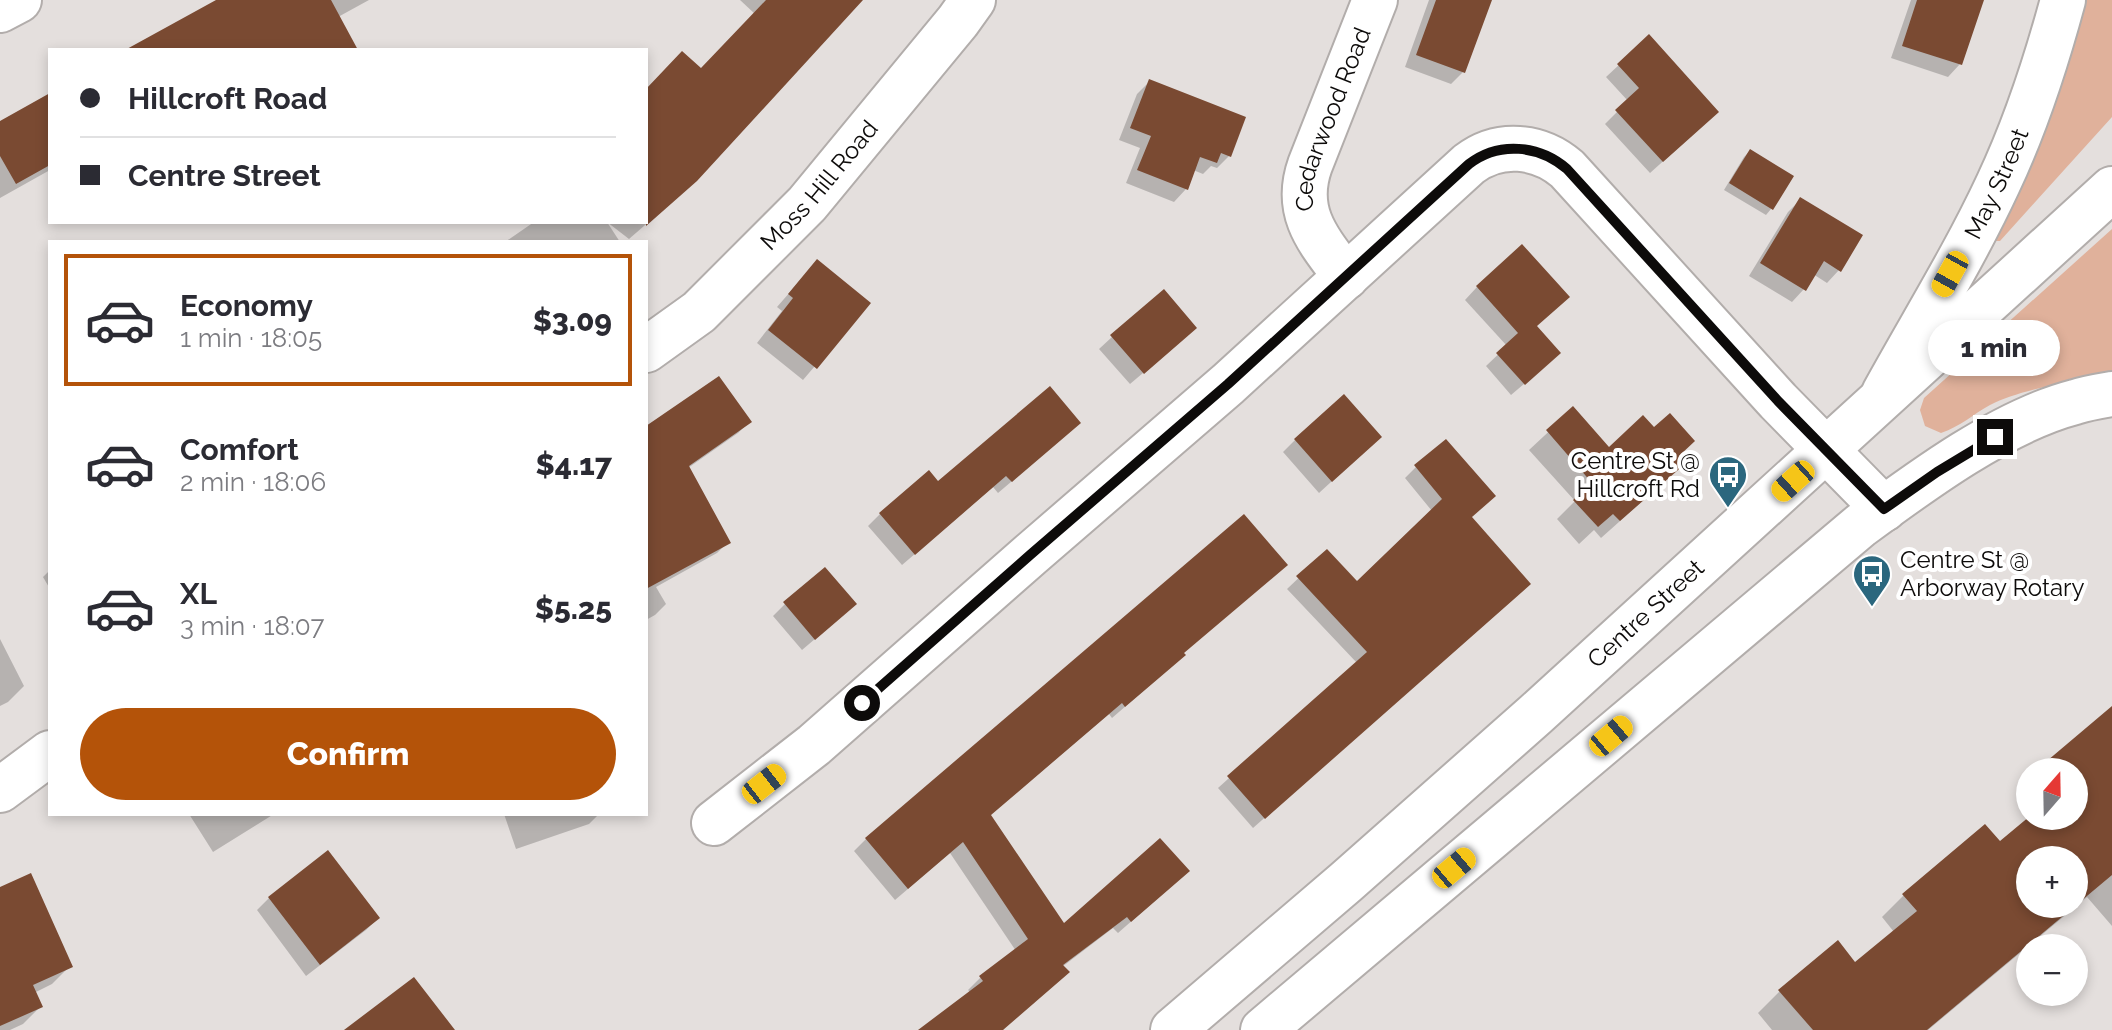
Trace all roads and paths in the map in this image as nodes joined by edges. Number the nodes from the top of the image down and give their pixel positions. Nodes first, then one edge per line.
1 (19, 0) edge
2 (973, 0) edge
3 (1375, 0) edge
4 (2063, 0) edge
5 (0, 10) edge
6 (2112, 189) edge
7 (1346, 277) junction
8 (648, 349) edge
9 (2112, 394) edge
10 (1882, 397) junction
11 (1826, 451) junction
12 (1884, 509) junction
13 (48, 754) edge
14 (0, 790) edge
15 (714, 823) dead end
16 (1173, 1030) edge
17 (1263, 1030) edge

1 - 5 main road
2 - 8 main road, Moss Hill Road
3 - 7 main road, Cedarwood Road
4 - 10 main road, May Street
6 - 10 main road, Centre Street
7 - 11 main road
7 - 15 main road
9 - 12 main road
10 - 11 main road, Centre Street
11 - 12 main road
11 - 16 main road, Centre Street
12 - 17 main road
13 - 14 main road

